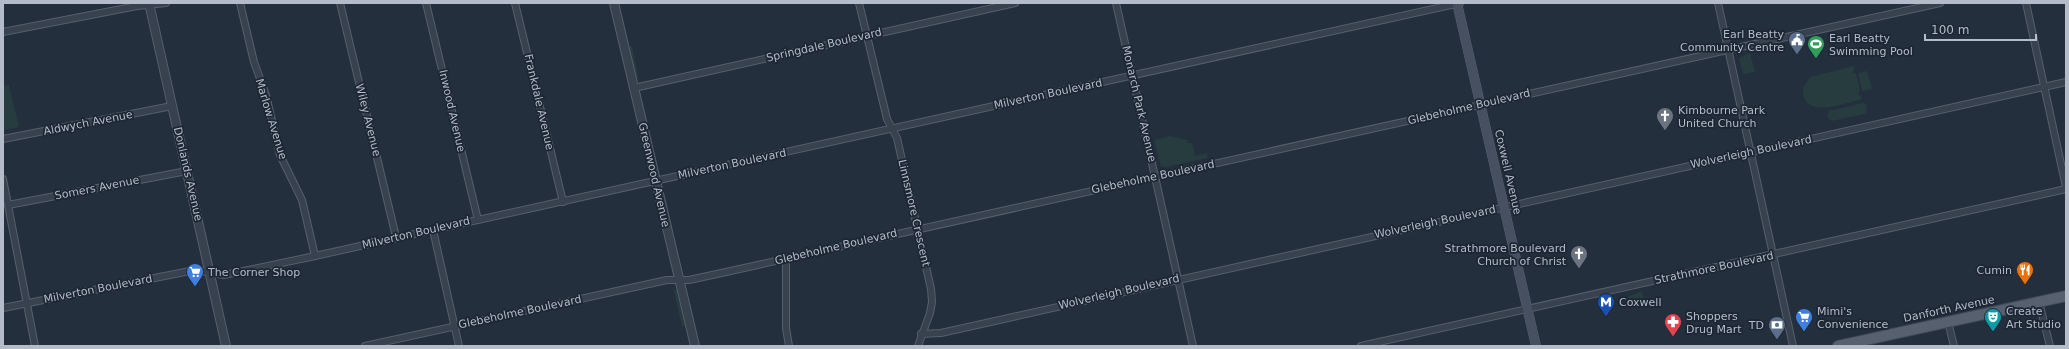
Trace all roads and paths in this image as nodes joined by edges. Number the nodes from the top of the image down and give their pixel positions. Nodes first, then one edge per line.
1 (166, 3) edge
2 (240, 3) edge
3 (340, 3) edge
4 (426, 3) edge
5 (515, 3) edge
6 (614, 3) edge
7 (859, 3) edge
8 (1015, 3) edge
9 (1116, 3) edge
10 (1458, 3) edge
11 (1718, 3) edge
12 (1940, 3) edge
13 (2026, 3) edge
14 (149, 4) edge
15 (3, 32) edge
16 (867, 36) junction
17 (1727, 50) junction
18 (1132, 76) junction
19 (2066, 82) edge
20 (2044, 87) junction
21 (634, 88) junction
22 (1480, 104) junction
23 (172, 106) junction
24 (892, 129) junction
25 (3, 139) edge
26 (1750, 152) junction
27 (186, 171) junction
28 (1155, 177) junction
29 (3, 179) edge
30 (656, 180) junction
31 (2066, 188) edge
32 (563, 202) junction
33 (8, 205) junction
34 (1504, 207) junction
35 (478, 220) junction
36 (917, 228) junction
37 (433, 230) junction
38 (396, 237) junction
39 (1774, 254) junction
40 (314, 256) junction
41 (786, 259) junction
42 (210, 274) junction
43 (1178, 279) junction
44 (680, 281) junction
45 (2066, 296) edge
46 (2039, 302) junction
47 (26, 303) junction
48 (3, 308) edge
49 (1527, 309) junction
50 (1948, 322) junction
51 (454, 326) junction
52 (921, 334) junction
53 (1861, 344) edge
54 (35, 346) edge
55 (226, 346) edge
56 (365, 346) edge
57 (459, 346) edge
58 (695, 346) edge
59 (789, 346) edge
60 (918, 346) edge
61 (1193, 346) edge
62 (1361, 346) edge
63 (1536, 346) edge
64 (1793, 346) edge
65 (1838, 346) edge
66 (1954, 346) edge
67 (2050, 346) edge

1 - 14 street
2 - 40 street, Marlow Avenue
3 - 38 street, Wiley Avenue
4 - 35 street, Inwood Avenue
5 - 32 street, Frankdale Avenue
6 - 21 street, Greenwood Avenue
7 - 16 street, Linnsmore Crescent
8 - 16 street, Springdale Boulevard
9 - 18 street, Monarch Park Avenue
10 - 18 street, Milverton Boulevard
10 - 22 main road, Coxwell Avenue
11 - 17 street
12 - 17 street, Glebeholme Boulevard
13 - 20 street
14 - 15 street
14 - 23 street, Donlands Avenue
16 - 21 street, Springdale Boulevard
16 - 24 street, Linnsmore Crescent
17 - 22 street, Glebeholme Boulevard
17 - 26 street
18 - 24 street, Milverton Boulevard
18 - 28 street, Monarch Park Avenue
19 - 20 street, Wolverleigh Boulevard
20 - 26 street, Wolverleigh Boulevard
20 - 31 street
21 - 30 street, Greenwood Avenue
22 - 28 street, Glebeholme Boulevard
22 - 34 main road, Coxwell Avenue
23 - 25 street, Aldwych Avenue
23 - 27 street, Donlands Avenue
24 - 30 street, Milverton Boulevard
24 - 36 street, Linnsmore Crescent
26 - 34 street, Wolverleigh Boulevard
26 - 39 street
27 - 33 street, Somers Avenue
27 - 42 street, Donlands Avenue
28 - 36 street, Glebeholme Boulevard
28 - 43 street, Monarch Park Avenue
29 - 33 street
30 - 32 street, Milverton Boulevard
30 - 44 street, Greenwood Avenue
31 - 39 street, Strathmore Boulevard
32 - 35 street, Milverton Boulevard
33 - 47 street
34 - 43 street, Wolverleigh Boulevard
34 - 49 main road, Coxwell Avenue
35 - 37 street, Milverton Boulevard
36 - 41 street, Glebeholme Boulevard
36 - 52 street, Linnsmore Crescent
37 - 38 street, Milverton Boulevard
37 - 51 street
38 - 40 street, Milverton Boulevard
39 - 49 street, Strathmore Boulevard
39 - 64 street
40 - 42 street, Milverton Boulevard
41 - 44 street, Glebeholme Boulevard
41 - 59 street
42 - 47 street, Milverton Boulevard
42 - 55 street, Donlands Avenue
43 - 52 street, Wolverleigh Boulevard
43 - 61 street, Monarch Park Avenue
44 - 51 street, Glebeholme Boulevard
44 - 58 street, Greenwood Avenue
45 - 46 main road, Danforth Avenue
46 - 50 main road, Danforth Avenue
46 - 67 street
47 - 48 street, Milverton Boulevard
47 - 54 street
49 - 62 street, Strathmore Boulevard
49 - 63 main road, Coxwell Avenue
50 - 53 main road, Danforth Avenue
50 - 66 street
51 - 56 street, Glebeholme Boulevard
51 - 57 street
52 - 60 street, Linnsmore Crescent
53 - 65 main road, Danforth Avenue

